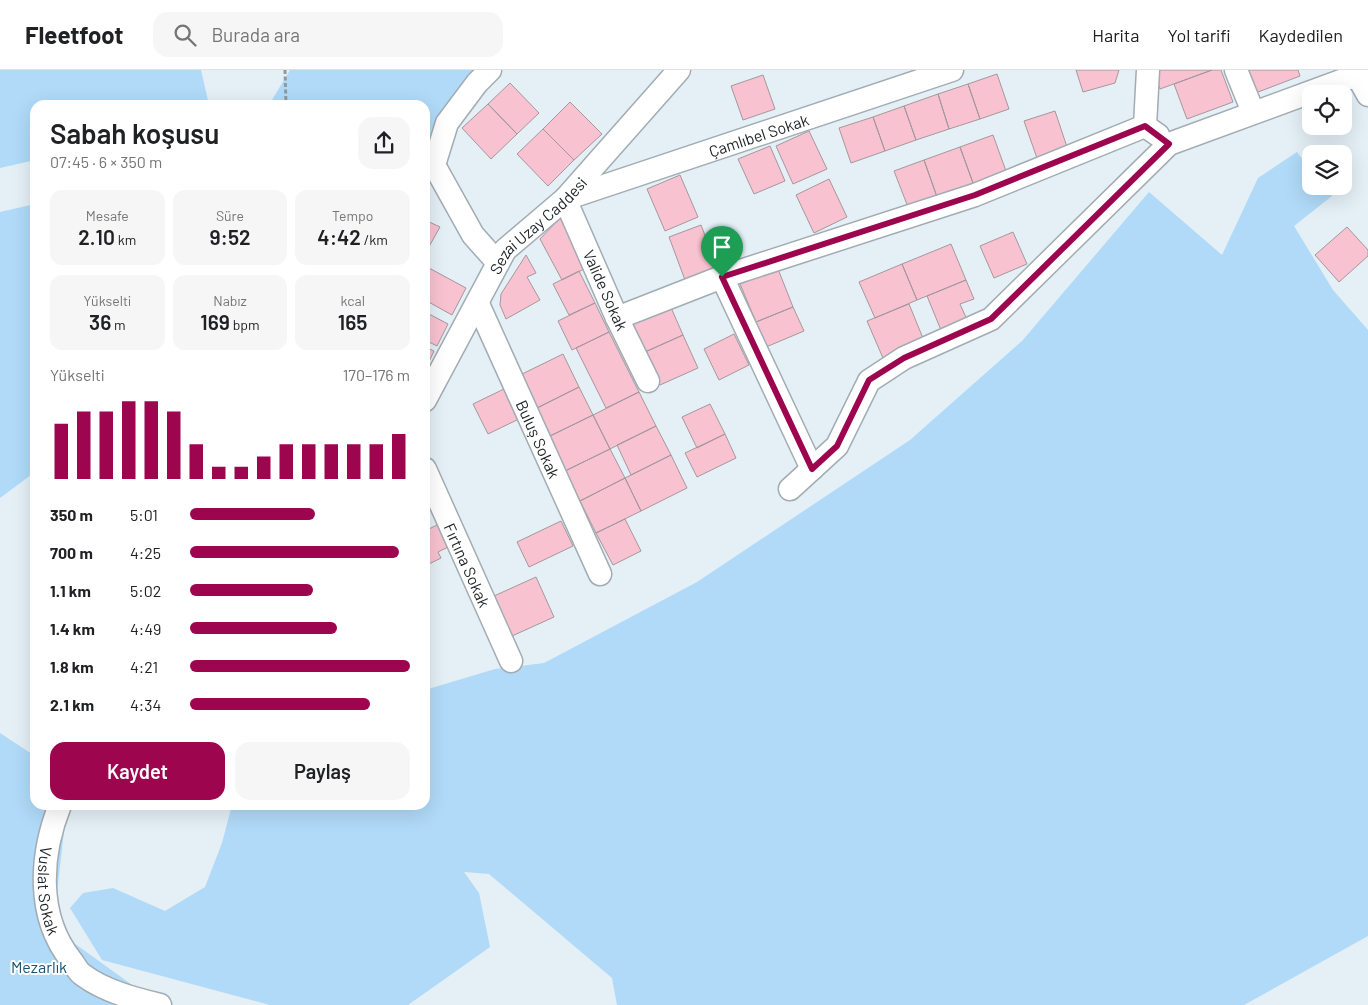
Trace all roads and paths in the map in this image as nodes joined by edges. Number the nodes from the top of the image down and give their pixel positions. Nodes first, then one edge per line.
1 (285, 70) edge
2 (490, 70) edge
3 (679, 70) edge
4 (952, 70) edge
5 (1148, 70) edge
6 (1236, 70) edge
7 (1359, 72) edge
8 (1368, 95) edge
9 (286, 100) edge
10 (1253, 112) junction
11 (1145, 126) junction
12 (1169, 144) junction
13 (430, 164) edge
14 (565, 199) junction
15 (498, 263) junction
16 (722, 277) junction
17 (478, 304) junction
18 (617, 318) junction
19 (648, 381) dead end
20 (430, 391) edge
21 (812, 469) junction
22 (430, 481) edge
23 (790, 488) dead end
24 (600, 574) dead end
25 (511, 661) dead end
26 (58, 810) edge
27 (160, 1005) edge

1 - 9 path
2 - 13 street
3 - 14 street, Sezai Uzay Caddesi
4 - 14 street, Çamlıbel Sokak
5 - 11 street
6 - 10 street
7 - 8 street
7 - 10 street
10 - 12 street
11 - 12 street
11 - 16 street
12 - 21 street
13 - 15 street
14 - 15 street, Sezai Uzay Caddesi
14 - 18 street, Valide Sokak
15 - 17 street, Sezai Uzay Caddesi
16 - 18 street
16 - 21 street
17 - 20 street, Sezai Uzay Caddesi
17 - 24 street, Buluş Sokak
18 - 19 street, Valide Sokak
21 - 23 street
22 - 25 street, Fırtına Sokak
26 - 27 street, Vuslat Sokak

